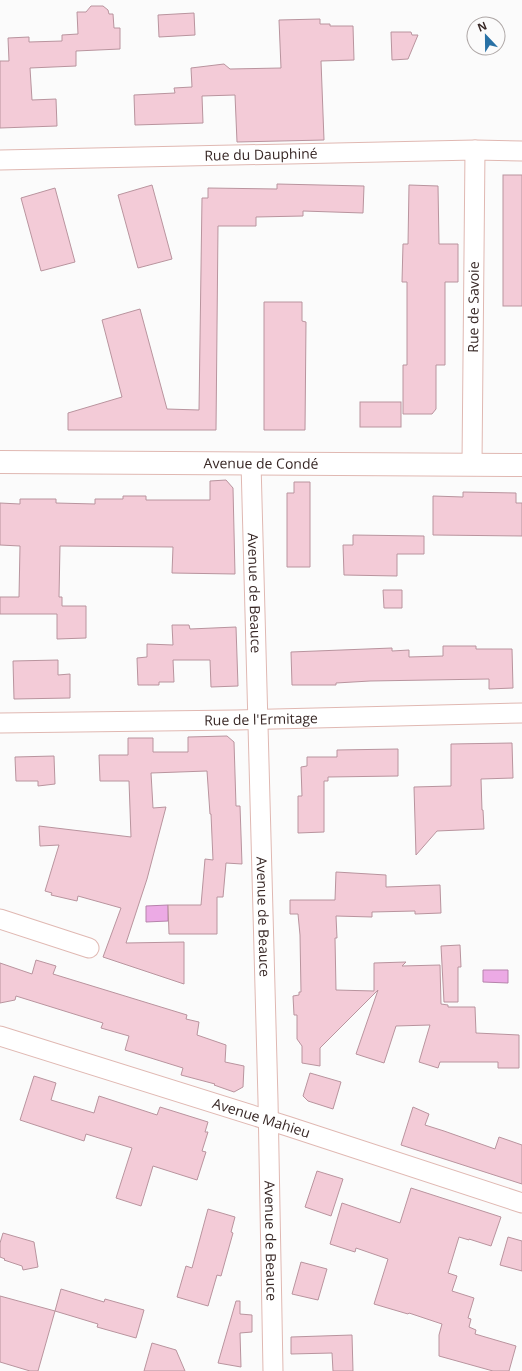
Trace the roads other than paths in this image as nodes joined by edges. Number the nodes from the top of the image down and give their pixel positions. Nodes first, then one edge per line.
1 (475, 150) junction
2 (522, 150) edge
3 (0, 160) edge
4 (0, 462) edge
5 (251, 463) junction
6 (472, 464) junction
7 (522, 464) edge
8 (522, 713) edge
9 (258, 719) junction
10 (0, 723) edge
11 (1, 923) edge
12 (89, 948) dead end
13 (0, 1036) edge
14 (268, 1120) junction
15 (522, 1203) edge
16 (273, 1371) edge

1 - 2 street, Rue du Dauphiné
1 - 3 street, Rue du Dauphiné
1 - 6 street, Rue de Savoie
4 - 5 street, Avenue de Condé
5 - 6 street, Avenue de Condé
5 - 9 street, Avenue de Beauce
6 - 7 street, Avenue de Condé
8 - 9 street, Rue de l'Ermitage
9 - 10 street, Rue de l'Ermitage
9 - 14 street, Avenue de Beauce
11 - 12 street
13 - 14 street, Avenue Mahieu
14 - 15 street, Avenue Mahieu
14 - 16 street, Avenue de Beauce

